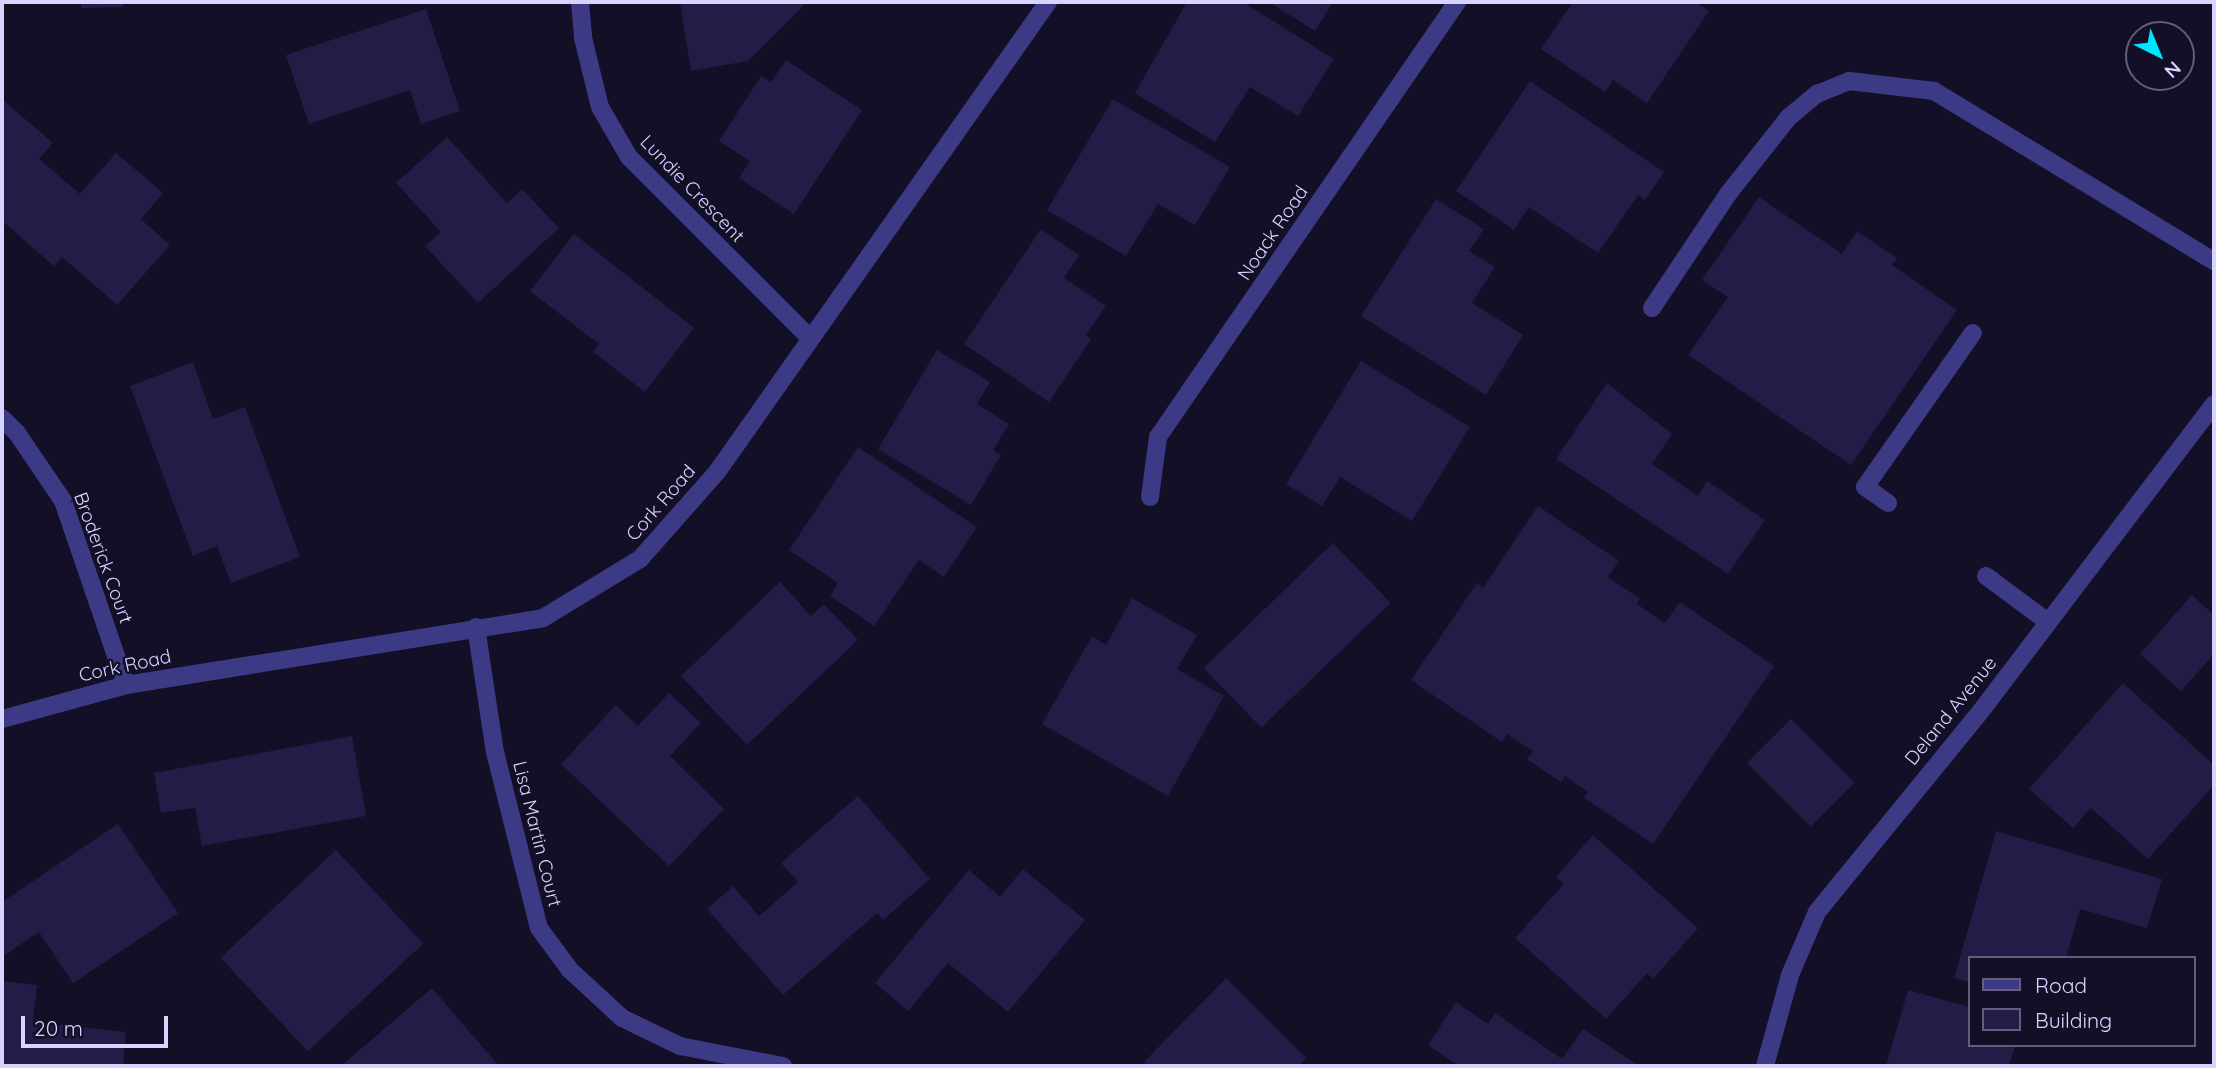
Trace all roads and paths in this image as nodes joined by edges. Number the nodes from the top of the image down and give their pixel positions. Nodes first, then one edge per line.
1 (580, 2) edge
2 (1048, 2) edge
3 (1457, 2) edge
4 (2214, 261) edge
5 (1652, 308) dead end
6 (1973, 333) dead end
7 (810, 338) junction
8 (2214, 404) edge
9 (2, 418) edge
10 (1150, 498) dead end
11 (1888, 503) dead end
12 (1986, 576) dead end
13 (2048, 622) junction
14 (476, 627) junction
15 (126, 685) junction
16 (2, 719) edge
17 (783, 1066) edge
18 (1765, 1066) edge

1 - 7 street, Lundie Crescent
2 - 7 street, Cork Road
3 - 10 street, Noack Road
4 - 5 street
6 - 11 street
7 - 14 street, Cork Road
8 - 13 street, Deland Avenue
9 - 15 street, Broderick Court
12 - 13 street
13 - 18 street, Deland Avenue
14 - 15 street, Cork Road
14 - 17 street, Lisa Martin Court
15 - 16 street, Cork Road

